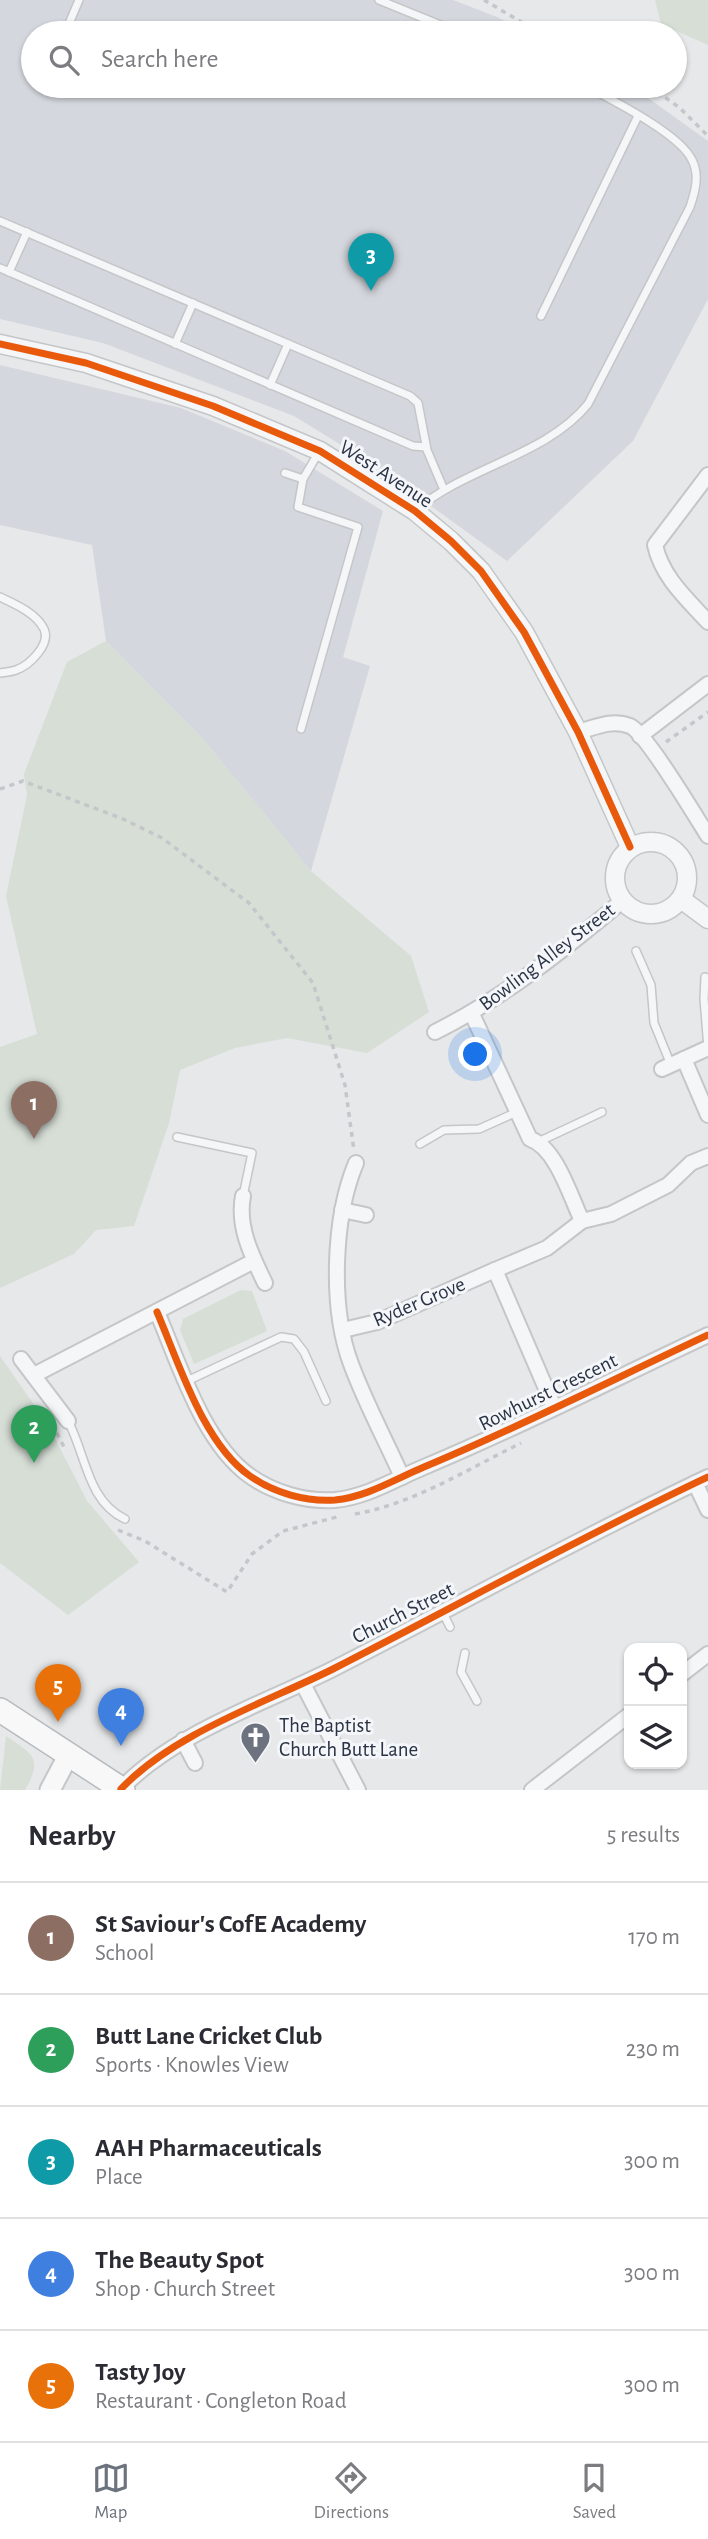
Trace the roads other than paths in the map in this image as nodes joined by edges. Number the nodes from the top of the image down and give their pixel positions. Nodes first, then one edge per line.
1 (79, 0) edge
2 (379, 0) edge
3 (70, 21) edge
4 (431, 21) edge
5 (607, 98) edge
6 (638, 116) junction
7 (0, 220) edge
8 (27, 232) junction
9 (0, 268) edge
10 (9, 272) junction
11 (193, 303) junction
12 (541, 316) dead end
13 (0, 344) edge
14 (175, 344) junction
15 (288, 344) junction
16 (270, 385) junction
17 (426, 447) junction
18 (320, 451) junction
19 (285, 473) dead end
20 (708, 475) edge
21 (303, 480) junction
22 (444, 490) junction
23 (415, 511) junction
24 (0, 597) edge
25 (708, 622) edge
26 (0, 673) edge
27 (708, 684) edge
28 (301, 729) dead end
29 (578, 732) junction
30 (640, 736) junction
31 (708, 836) edge
32 (630, 847) junction
33 (681, 900) junction
34 (622, 901) junction
35 (708, 919) edge
36 (636, 951) dead end
37 (705, 977) dead end
38 (472, 1014) junction
39 (435, 1032) dead end
40 (708, 1048) edge
41 (672, 1064) junction
42 (517, 1112) junction
43 (602, 1112) dead end
44 (708, 1115) edge
45 (177, 1137) dead end
46 (538, 1142) junction
47 (419, 1144) dead end
48 (708, 1156) edge
49 (356, 1163) road end
50 (243, 1196) joint
51 (342, 1210) junction
52 (366, 1215) dead end
53 (582, 1221) junction
54 (254, 1261) junction
55 (495, 1270) junction
56 (265, 1283) dead end
57 (157, 1312) junction
58 (343, 1330) junction
59 (708, 1335) edge
60 (21, 1359) dead end
61 (34, 1376) junction
62 (187, 1381) junction
63 (326, 1402) dead end
64 (554, 1407) junction
65 (61, 1424) joint
66 (402, 1477) junction
67 (701, 1480) edge
68 (708, 1510) edge
69 (125, 1519) dead end
70 (443, 1613) junction
71 (450, 1627) dead end
72 (465, 1653) dead end
73 (708, 1654) edge
74 (687, 1670) edge
75 (303, 1684) junction
76 (477, 1702) dead end
77 (0, 1710) edge
78 (624, 1718) edge
79 (183, 1741) junction
80 (68, 1756) junction
81 (195, 1763) dead end
82 (50, 1790) edge
83 (122, 1790) edge
84 (358, 1790) edge
85 (531, 1790) edge

1 - 3 lane
2 - 4 lane
5 - 6 lane
6 - 12 lane
6 - 22 lane
7 - 8 lane
8 - 10 lane
8 - 11 lane
9 - 10 lane
10 - 14 lane
11 - 14 lane
11 - 15 lane
13 - 18 street, West Avenue
14 - 16 lane
15 - 16 lane
15 - 17 lane
16 - 17 lane
17 - 22 lane
18 - 21 lane
18 - 23 street, West Avenue
19 - 21 lane
20 - 25 street
21 - 28 lane
22 - 23 lane
23 - 29 street, West Avenue
24 - 26 lane
27 - 30 street
29 - 30 street
29 - 32 street, West Avenue
30 - 31 street
32 - 33 street
32 - 34 street
33 - 34 street
33 - 35 street
34 - 38 street, Bowling Alley Street
36 - 41 lane
37 - 40 lane
38 - 39 street, Bowling Alley Street
38 - 42 street, Bowling Alley Street
40 - 41 street
41 - 44 street
42 - 46 street, Bowling Alley Street
42 - 47 lane
43 - 46 lane
45 - 50 lane
46 - 53 street, Bowling Alley Street
48 - 53 street
49 - 51 street, Ryder Grove
50 - 54 street
51 - 52 street
51 - 58 street, Ryder Grove
53 - 55 street
54 - 56 street
54 - 57 street
55 - 58 street, Ryder Grove
55 - 64 street, Rowhurst Crescent
57 - 61 street
57 - 62 street, Rowhurst Crescent
58 - 66 street, Ryder Grove
59 - 64 street, Rowhurst Crescent
60 - 61 street
61 - 65 street
62 - 63 lane
62 - 66 street, Rowhurst Crescent
64 - 66 street, Rowhurst Crescent
65 - 69 lane
67 - 68 street
67 - 70 street, Church Street
70 - 71 lane
70 - 75 street, Church Street
72 - 76 lane
73 - 74 street
75 - 79 street, Church Street
75 - 84 street
77 - 80 highway
78 - 85 street
79 - 81 street
79 - 83 street, Church Street
80 - 82 main road
80 - 83 highway

